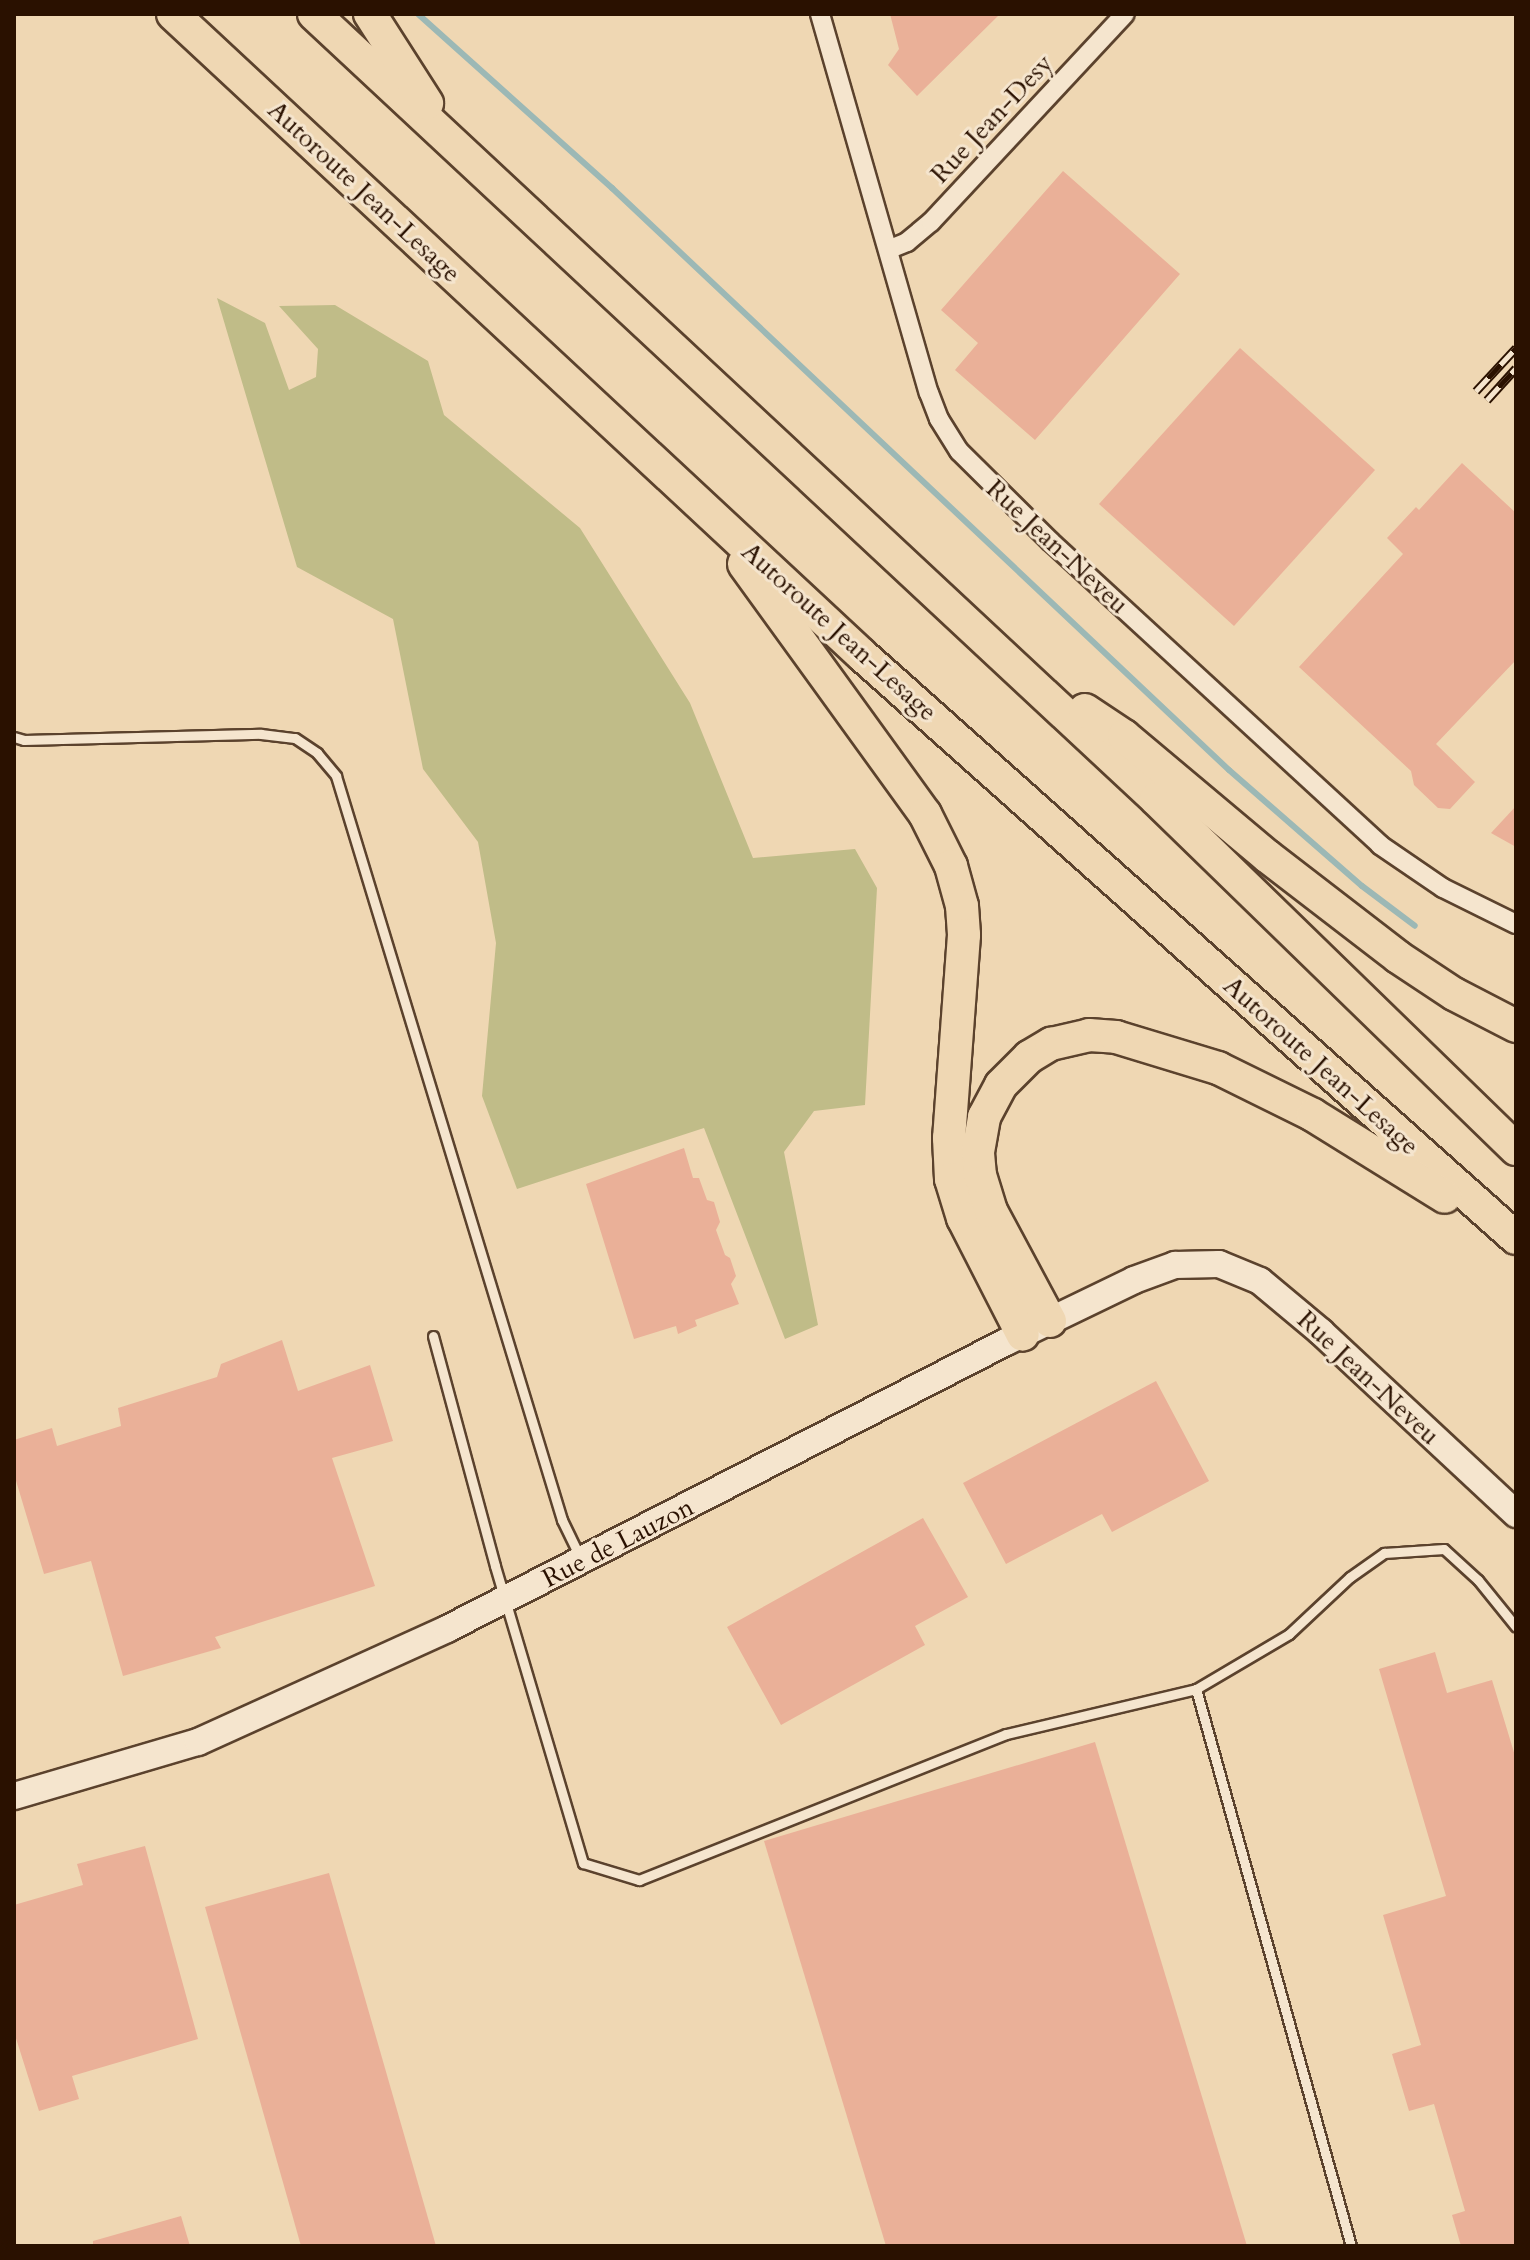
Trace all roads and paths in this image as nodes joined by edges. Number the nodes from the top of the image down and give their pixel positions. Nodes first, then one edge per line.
1 (173, 14) edge
2 (314, 14) edge
3 (370, 14) edge
4 (820, 14) edge
5 (1125, 14) edge
6 (453, 143) junction
7 (890, 249) junction
8 (711, 515) junction
9 (990, 644) junction
10 (14, 737) edge
11 (1516, 924) edge
12 (1516, 1026) edge
13 (1516, 1149) edge
14 (1516, 1240) edge
15 (1208, 1263) joint
16 (1036, 1328) junction
17 (433, 1336) dead end
18 (1516, 1514) edge
19 (582, 1562) junction
20 (507, 1600) junction
21 (1516, 1627) edge
22 (1196, 1689) junction
23 (14, 1796) edge
24 (1351, 2246) edge

1 - 8 highway, Autoroute Jean-Lesage
2 - 6 highway
3 - 6 highway
4 - 7 street, Rue Jean-Neveu
5 - 7 street, Rue Jean-Desy
6 - 9 highway
7 - 11 street, Rue Jean-Neveu
8 - 14 highway, Autoroute Jean-Lesage
8 - 16 highway
9 - 12 highway
9 - 13 highway
10 - 19 lane
14 - 16 highway
15 - 16 street, Rue de Lauzon
15 - 18 street, Rue Jean-Neveu
16 - 19 street, Rue de Lauzon
17 - 20 lane
19 - 20 street, Rue de Lauzon
20 - 22 lane
20 - 23 street, Rue de Lauzon
21 - 22 lane
22 - 24 lane

